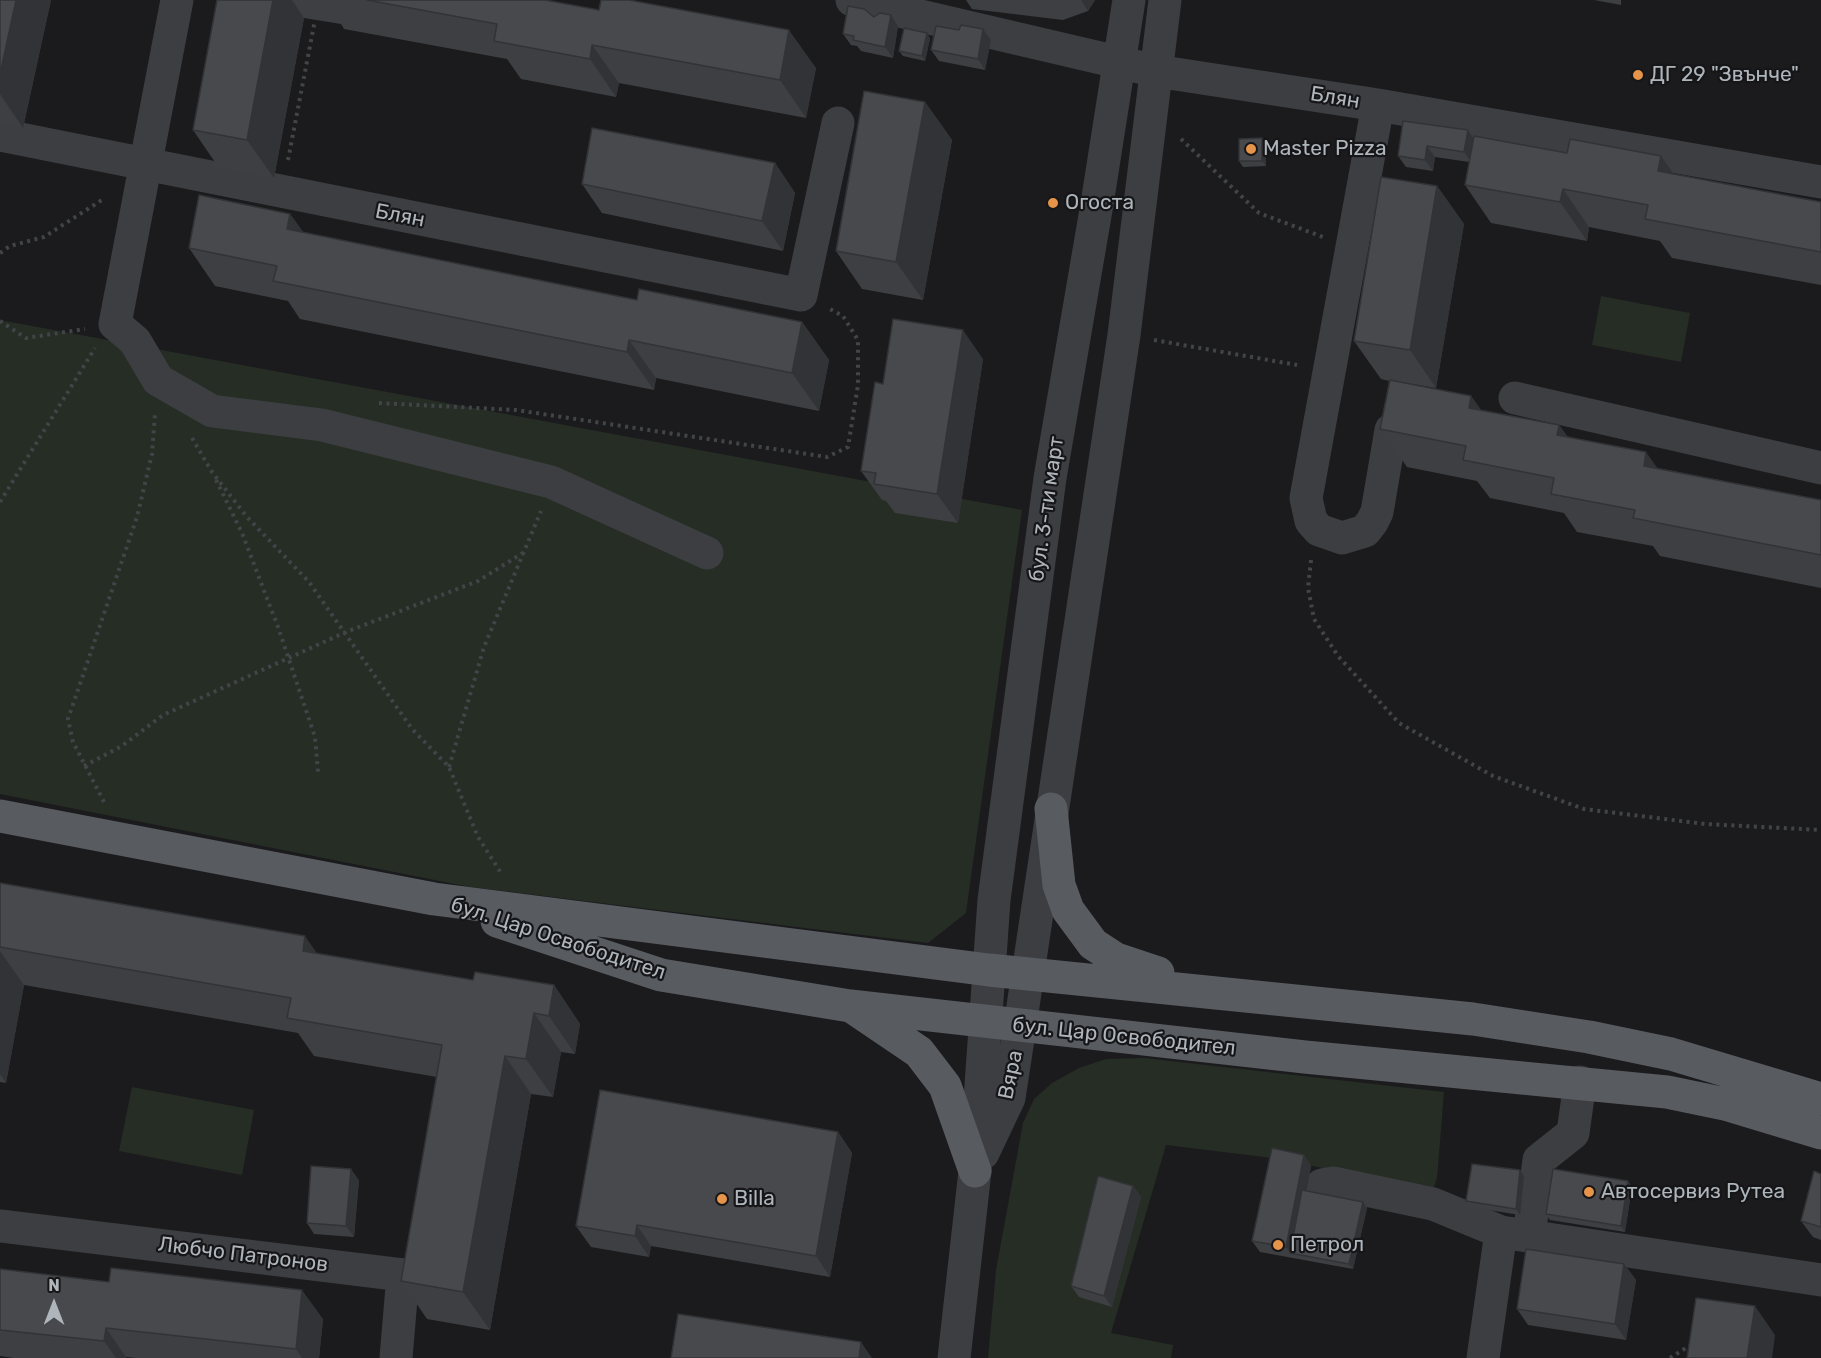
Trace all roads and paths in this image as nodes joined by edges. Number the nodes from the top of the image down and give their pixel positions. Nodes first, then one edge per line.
1 (177, 0) edge
2 (852, 0) edge
3 (1129, 0) edge
4 (1165, 0) edge
5 (315, 20) dead end
6 (1119, 60) junction
7 (1156, 71) junction
8 (1378, 105) junction
9 (1151, 110) junction
10 (838, 123) dead end
11 (0, 135) edge
12 (146, 166) junction
13 (1821, 182) edge
14 (282, 193) junction
15 (1352, 248) junction
16 (0, 253) edge
17 (801, 295) junction
18 (0, 321) edge
19 (115, 324) junction
20 (1124, 334) junction
21 (1329, 370) junction
22 (158, 380) junction
23 (1515, 398) dead end
24 (369, 403) dead end
25 (1391, 430) edge
26 (188, 431) dead end
27 (1821, 468) edge
28 (212, 472) junction
29 (551, 482) junction
30 (0, 502) edge
31 (1319, 530) junction
32 (526, 551) junction
33 (707, 553) dead end
34 (346, 632) junction
35 (286, 658) junction
36 (84, 766) junction
37 (449, 767) junction
38 (318, 772) dead end
39 (1051, 808) junction
40 (0, 816) edge
41 (1821, 830) edge
42 (124, 840) junction
43 (504, 876) dead end
44 (434, 899) junction
45 (989, 970) junction
46 (1027, 973) junction
47 (1254, 996) junction
48 (850, 1006) junction
49 (986, 1022) junction
50 (1020, 1026) junction
51 (1580, 1082) junction
52 (1821, 1099) edge
53 (1821, 1133) edge
54 (975, 1171) junction
55 (1316, 1198) edge
56 (0, 1226) edge
57 (1515, 1234) junction
58 (1821, 1280) edge
59 (1700, 1338) edge
60 (396, 1358) edge
61 (954, 1358) edge
62 (1483, 1358) edge
63 (1670, 1358) edge

1 - 12 street
2 - 6 street, Блян
3 - 6 street, бул. 3-ти март
4 - 7 street
5 - 14 path
6 - 7 street, Блян
6 - 45 street, бул. 3-ти март
7 - 8 street, Блян
7 - 9 street
8 - 13 street, Блян
8 - 15 street
9 - 15 path
9 - 20 street
10 - 17 street
11 - 12 street, Блян
12 - 14 street, Блян
12 - 16 path
12 - 19 street
14 - 17 street, Блян
15 - 21 street
17 - 24 path
18 - 19 path
19 - 22 street
19 - 30 path
20 - 21 path
20 - 39 street
21 - 31 street
22 - 29 street
22 - 36 path
23 - 27 street
25 - 31 street
26 - 28 path
28 - 34 path
28 - 35 path
29 - 32 path
29 - 33 street
31 - 41 path
32 - 34 path
32 - 37 path
34 - 35 path
34 - 37 path
35 - 36 path
35 - 38 path
36 - 42 path
37 - 43 path
39 - 46 street
39 - 47 main road
40 - 42 main road, бул. Цар Освободител
42 - 44 main road, бул. Цар Освободител
44 - 45 main road, бул. Цар Освободител
44 - 48 main road, бул. Цар Освободител
45 - 46 main road, бул. Цар Освободител
45 - 49 street, бул. 3-ти март
46 - 47 main road, бул. Цар Освободител
46 - 50 street, Вяра
47 - 52 main road, бул. Цар Освободител
48 - 49 main road, бул. Цар Освободител
48 - 54 main road
49 - 50 main road, бул. Цар Освободител
49 - 54 street, Вяра
50 - 51 main road, бул. Цар Освободител
50 - 54 street, Вяра
51 - 53 main road, бул. Цар Освободител
51 - 57 street
54 - 61 street, Вяра
55 - 57 street
56 - 60 street, Любчо Патронов
57 - 58 street
57 - 62 street
59 - 63 path

